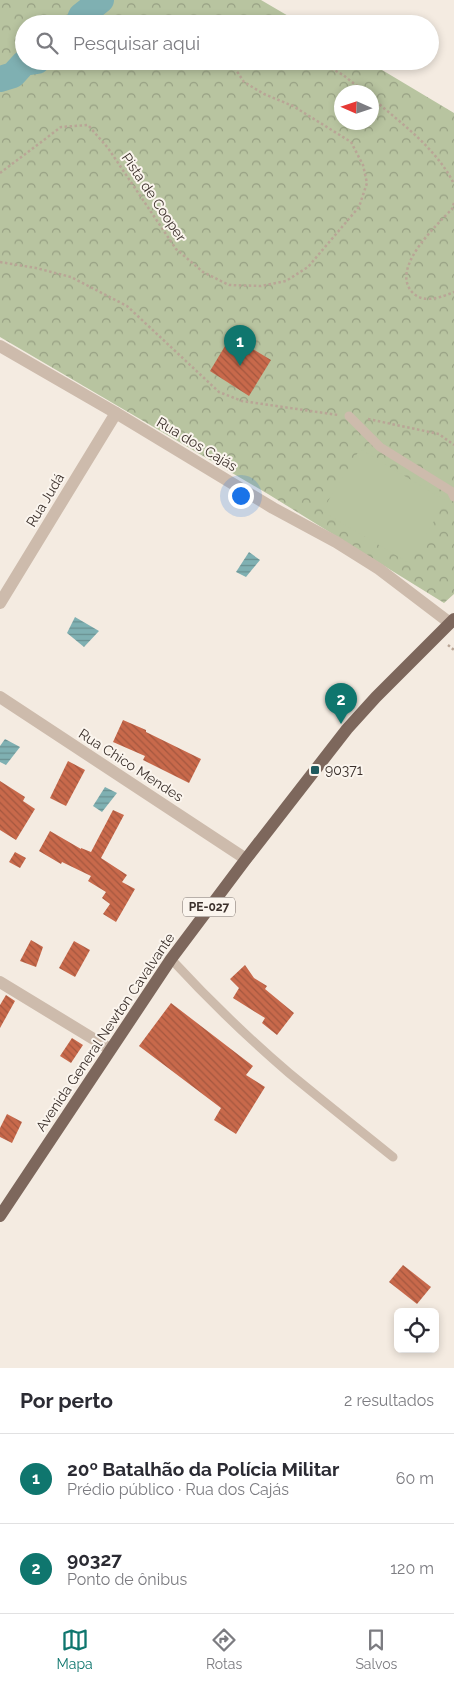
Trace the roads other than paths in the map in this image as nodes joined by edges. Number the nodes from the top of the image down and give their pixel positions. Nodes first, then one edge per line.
1 (0, 346) edge
2 (116, 413) junction
3 (349, 416) road end
4 (454, 497) edge
5 (0, 603) edge
6 (453, 623) edge
7 (0, 697) edge
8 (246, 859) junction
9 (171, 959) junction
10 (0, 982) edge
11 (110, 1049) junction
12 (393, 1157) dead end
13 (0, 1216) edge

1 - 2 street, Rua dos Cajás
2 - 5 street, Rua Judá
2 - 6 street, Rua dos Cajás
3 - 4 lane
6 - 8 main road, Avenida General Newton Cavalvante / PE-027
7 - 8 street, Rua Chico Mendes
8 - 9 main road, Avenida General Newton Cavalvante / PE-027
9 - 11 main road, Avenida General Newton Cavalvante / PE-027
9 - 12 lane
10 - 11 street
11 - 13 main road, Avenida General Newton Cavalvante / PE-027

